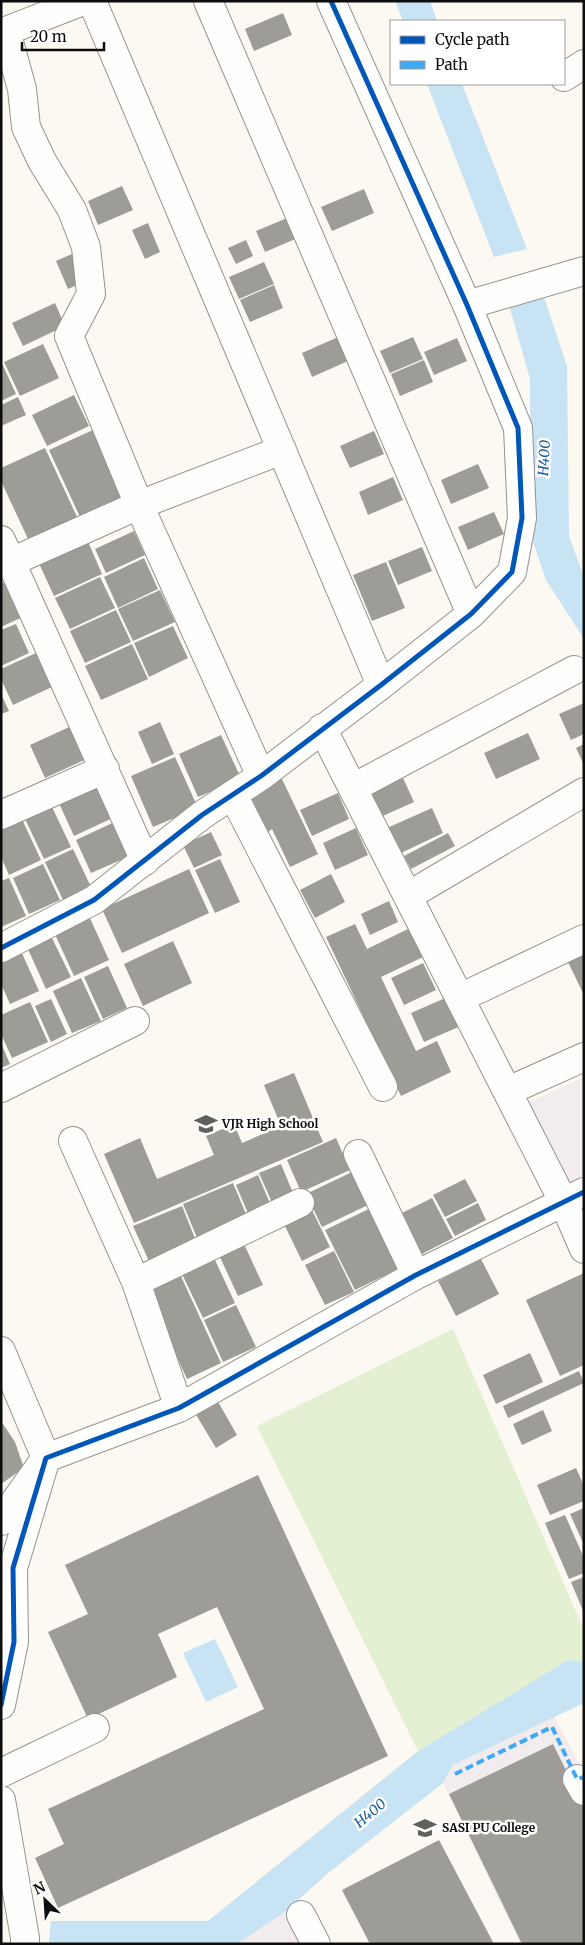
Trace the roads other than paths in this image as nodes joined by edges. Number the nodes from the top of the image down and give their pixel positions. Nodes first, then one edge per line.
1 (83, 1) edge
2 (92, 1) edge
3 (208, 1) edge
4 (331, 1) edge
5 (4, 32) edge
6 (584, 64) edge
7 (565, 76) edge
8 (584, 271) edge
9 (467, 305) junction
10 (282, 450) junction
11 (139, 505) junction
12 (6, 551) edge
13 (471, 614) junction
14 (574, 670) dead end
15 (381, 684) junction
16 (322, 728) junction
17 (104, 769) junction
18 (261, 776) junction
19 (353, 788) junction
20 (584, 792) edge
21 (234, 795) junction
22 (1, 815) edge
23 (145, 860) junction
24 (408, 896) junction
25 (584, 938) edge
26 (1, 948) edge
27 (460, 998) junction
28 (135, 1021) dead end
29 (584, 1057) edge
30 (383, 1087) dead end
31 (1, 1088) edge
32 (508, 1091) junction
33 (73, 1141) dead end
34 (358, 1154) dead end
35 (574, 1197) edge
36 (300, 1203) dead end
37 (584, 1249) edge
38 (416, 1274) junction
39 (136, 1282) junction
40 (1, 1351) edge
41 (10, 1401) edge
42 (179, 1408) junction
43 (46, 1458) junction
44 (1, 1521) edge
45 (1, 1705) edge
46 (95, 1728) dead end
47 (1, 1773) edge
48 (1, 1800) edge
49 (301, 1915) dead end
50 (17, 1942) edge
51 (316, 1944) edge

1 - 5 street
2 - 10 street
3 - 13 street
4 - 9 street
5 - 11 street
6 - 7 street
8 - 9 street
9 - 13 street
10 - 11 street
10 - 15 street
11 - 12 street
11 - 18 street
12 - 17 street
13 - 15 street
14 - 19 street
15 - 16 street
16 - 18 street
16 - 19 street
17 - 22 street
17 - 23 street
18 - 21 street
19 - 24 street
20 - 24 street
21 - 23 street
21 - 30 street
23 - 26 street
24 - 27 street
25 - 27 street
27 - 32 street
28 - 31 street
29 - 32 street
32 - 35 street
33 - 39 street
34 - 38 street
35 - 37 street
35 - 38 street
36 - 39 street
38 - 42 street
39 - 42 street
40 - 41 street
41 - 43 street
42 - 43 street
43 - 44 street
43 - 45 street
46 - 47 street
48 - 50 street
49 - 51 street

